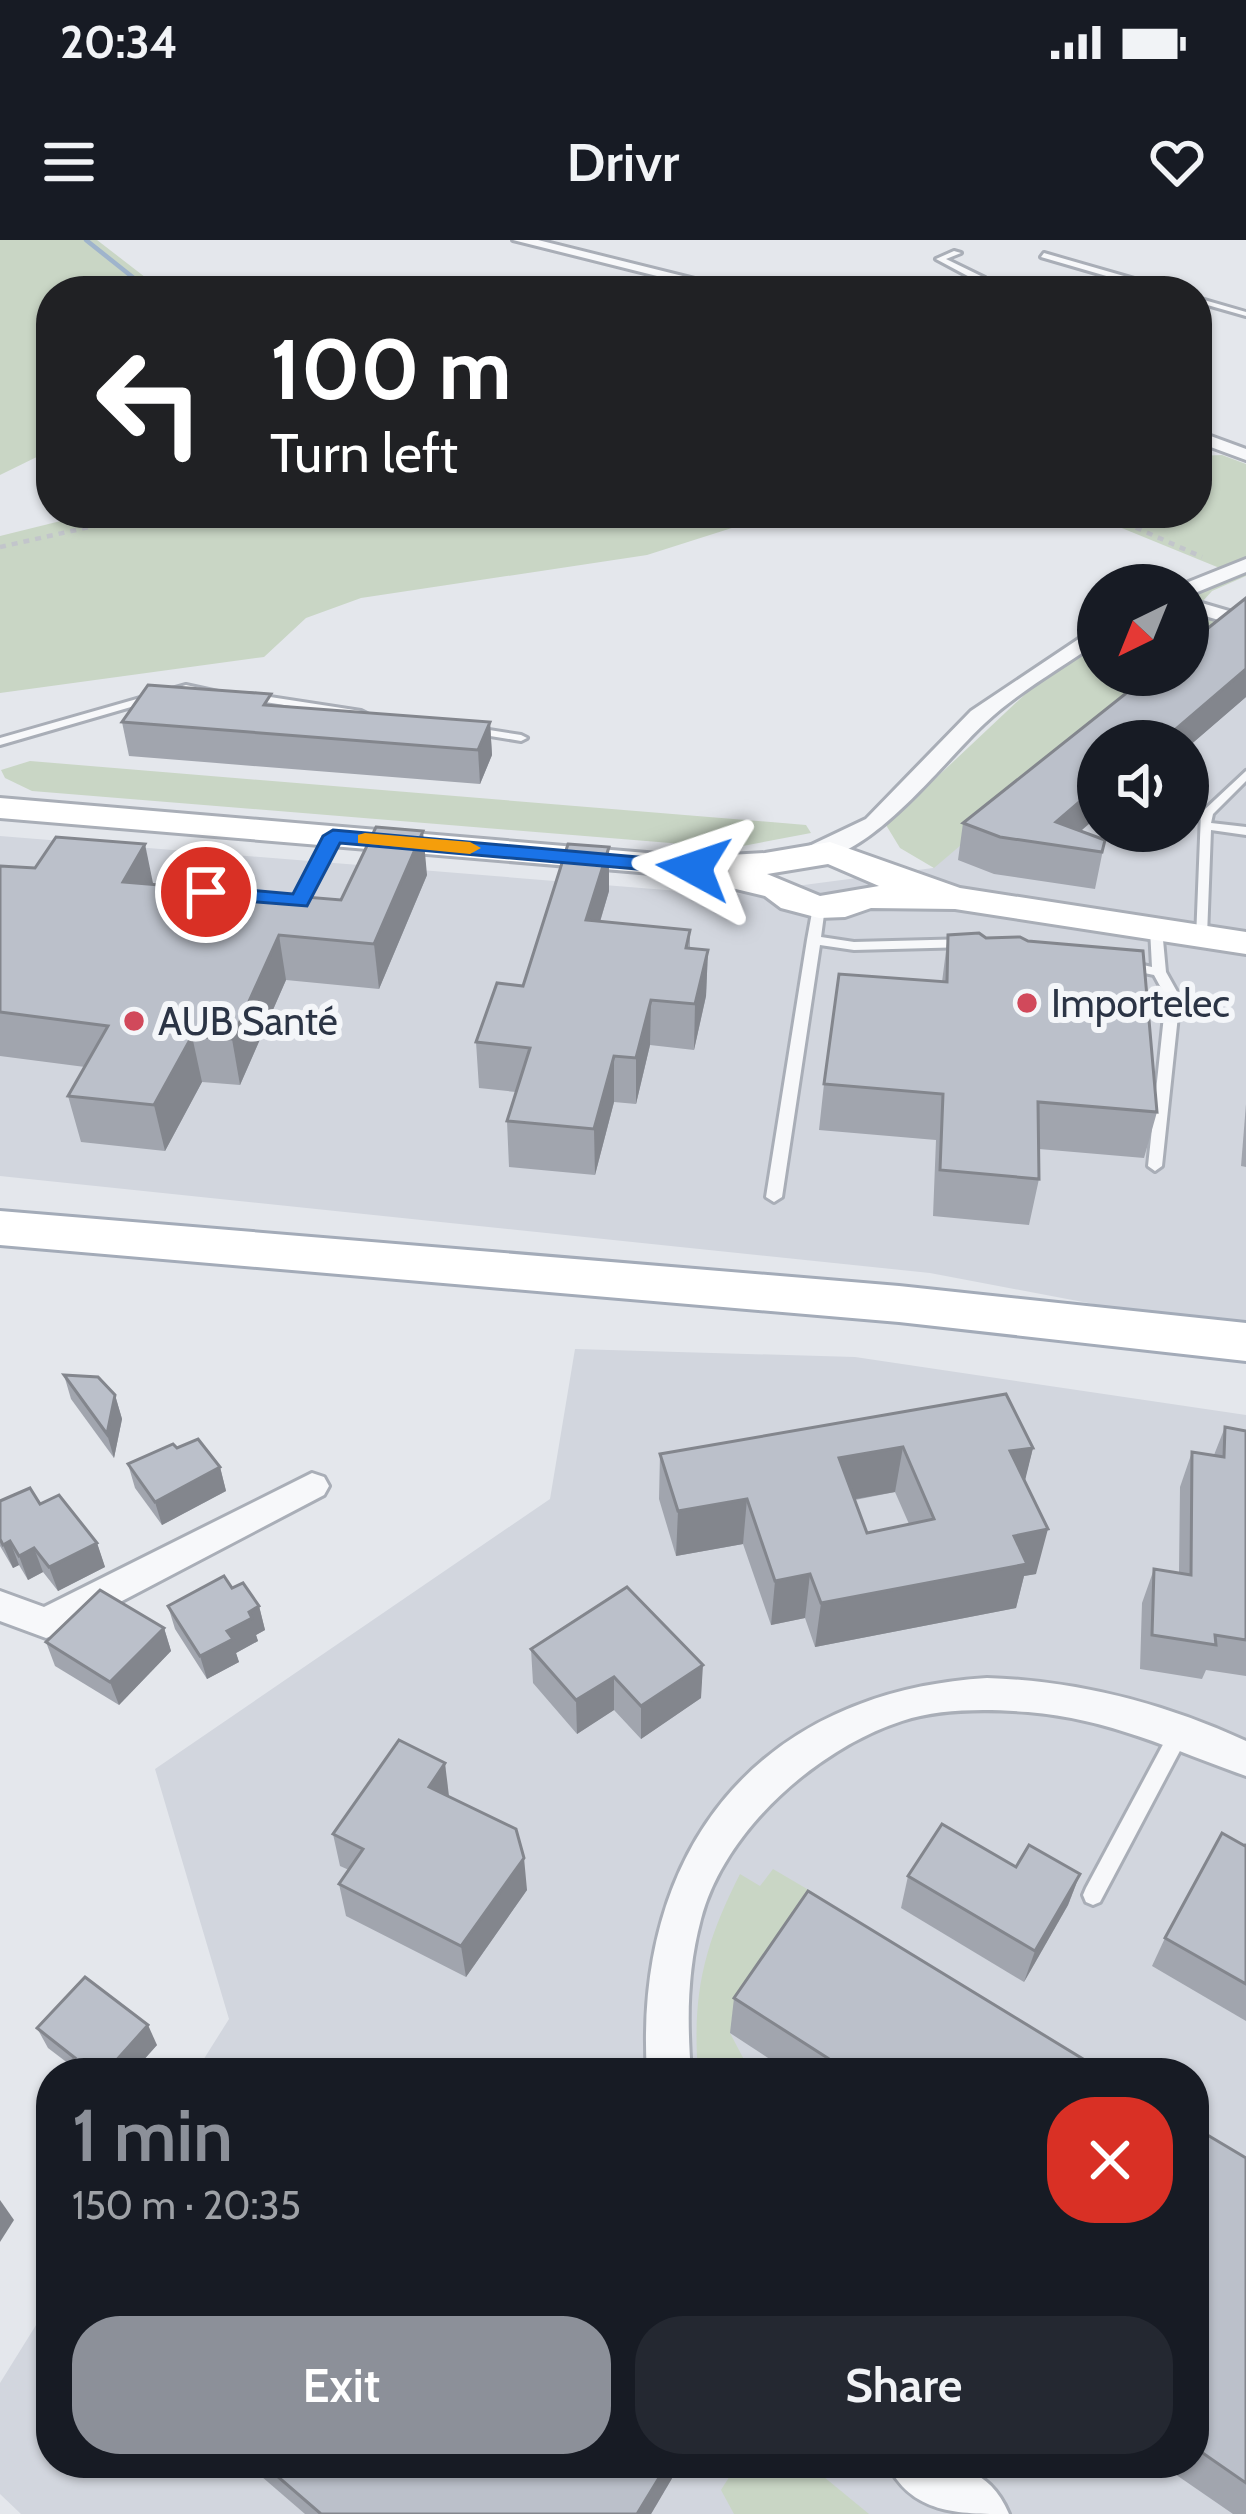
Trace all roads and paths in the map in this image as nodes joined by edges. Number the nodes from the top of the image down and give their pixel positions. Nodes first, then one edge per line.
1 (520, 240) edge
2 (957, 253) dead end
3 (1044, 255) dead end
4 (672, 276) edge
5 (974, 276) edge
6 (1115, 276) edge
7 (1212, 304) edge
8 (1246, 314) edge
9 (1212, 442) edge
10 (1246, 455) edge
11 (85, 528) edge
12 (1140, 528) edge
13 (0, 547) edge
14 (1239, 568) edge
15 (1209, 580) edge
16 (1209, 611) edge
17 (1246, 622) edge
18 (1077, 647) edge
19 (387, 718) edge
20 (454, 728) edge
21 (521, 738) dead end
22 (0, 742) edge
23 (1246, 774) edge
24 (2, 807) edge
25 (1209, 811) edge
26 (874, 824) junction
27 (1209, 827) edge
28 (1246, 831) edge
29 (333, 836) junction
30 (1203, 852) edge
31 (792, 867) junction
32 (865, 877) junction
33 (276, 899) edge
34 (816, 924) junction
35 (1156, 929) junction
36 (1201, 936) junction
37 (986, 942) edge
38 (1246, 943) edge
39 (1115, 963) edge
40 (1159, 972) junction
41 (1156, 1166) dead end
42 (773, 1197) dead end
43 (0, 1228) edge
44 (1246, 1342) edge
45 (312, 1486) dead end
46 (0, 1606) edge
47 (1181, 1730) junction
48 (1246, 1759) edge
49 (1093, 1895) dead end
50 (667, 2058) edge
51 (934, 2478) edge
52 (983, 2514) edge

1 - 4 street
2 - 5 lane
3 - 6 lane
7 - 8 lane
9 - 10 street
11 - 13 path
12 - 14 path
14 - 15 street
16 - 17 street
18 - 26 street
19 - 22 lane
20 - 21 lane
23 - 25 lane
24 - 29 street
26 - 31 street
26 - 32 street
27 - 28 lane
29 - 31 street
29 - 33 lane
30 - 36 lane
31 - 32 street
31 - 34 street
32 - 34 street
32 - 35 street
34 - 37 lane
34 - 42 lane
35 - 36 street
35 - 40 lane
36 - 38 street
39 - 40 lane
40 - 41 lane
43 - 44 main road
45 - 46 street
47 - 48 street
47 - 49 lane
47 - 50 street
51 - 52 street

